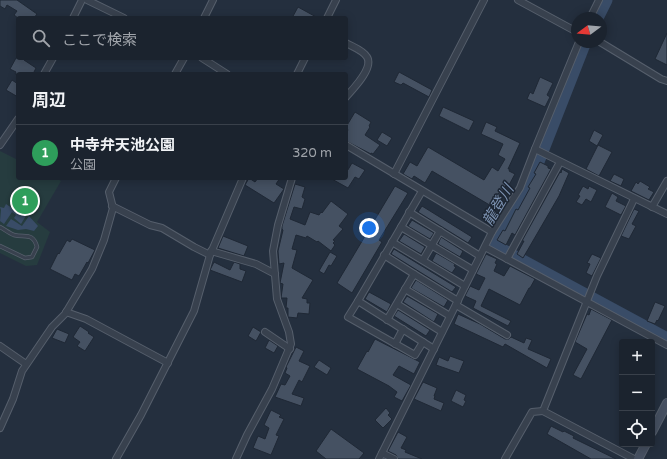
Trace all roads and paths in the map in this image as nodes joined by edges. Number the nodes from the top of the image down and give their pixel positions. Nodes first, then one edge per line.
1 (82, 0) edge
2 (87, 0) edge
3 (213, 0) edge
4 (336, 0) edge
5 (484, 0) edge
6 (518, 0) edge
7 (599, 0) edge
8 (593, 12) edge
9 (74, 16) edge
10 (120, 16) edge
11 (205, 16) edge
12 (328, 16) edge
13 (571, 29) edge
14 (348, 44) edge
15 (607, 46) edge
16 (577, 48) edge
17 (52, 60) edge
18 (183, 60) edge
19 (205, 60) edge
20 (304, 60) edge
21 (45, 72) edge
22 (176, 72) edge
23 (224, 72) edge
24 (298, 72) edge
25 (667, 81) edge
26 (348, 94) edge
27 (16, 122) edge
28 (0, 145) edge
29 (348, 146) edge
30 (535, 149) junction
31 (560, 162) junction
32 (394, 174) junction
33 (115, 180) edge
34 (241, 180) edge
35 (291, 180) edge
36 (667, 180) edge
37 (422, 190) junction
38 (634, 199) junction
39 (112, 206) junction
40 (652, 207) junction
41 (409, 212) junction
42 (667, 214) edge
43 (0, 226) edge
44 (401, 227) junction
45 (440, 231) junction
46 (492, 232) junction
47 (392, 242) junction
48 (0, 246) edge
49 (432, 246) junction
50 (485, 247) junction
51 (211, 253) junction
52 (384, 255) junction
53 (480, 256) junction
54 (507, 259) junction
55 (423, 260) junction
56 (473, 270) junction
57 (275, 274) junction
58 (414, 274) junction
59 (465, 286) junction
60 (405, 290) junction
61 (358, 301) junction
62 (586, 302) junction
63 (457, 303) junction
64 (397, 304) junction
65 (66, 312) junction
66 (450, 316) junction
67 (387, 320) junction
68 (403, 329) junction
69 (265, 332) dead end
70 (442, 332) junction
71 (507, 335) dead end
72 (423, 342) junction
73 (395, 344) junction
74 (667, 345) edge
75 (0, 346) edge
76 (290, 349) junction
77 (434, 349) junction
78 (168, 363) junction
79 (26, 364) junction
80 (667, 402) edge
81 (544, 411) junction
82 (655, 426) edge
83 (0, 428) edge
84 (644, 447) edge
85 (381, 456) edge
86 (116, 459) edge
87 (236, 459) edge
88 (394, 459) edge
89 (505, 459) edge
90 (634, 459) edge
91 (638, 459) edge

1 - 9 street
2 - 10 street
3 - 11 street
4 - 12 street
5 - 32 street
6 - 13 street
7 - 8 street
14 - 26 street
15 - 25 street
16 - 30 street
17 - 21 street
18 - 22 street
19 - 23 street
20 - 24 street
27 - 28 street
29 - 32 street
30 - 31 street
30 - 46 street
31 - 38 street
31 - 54 street
32 - 37 street
33 - 39 street
34 - 51 street
35 - 57 street
36 - 40 street
37 - 41 street
37 - 46 street
38 - 40 street
38 - 62 street
39 - 51 street
39 - 65 street
40 - 42 street
41 - 44 street
41 - 45 street
43 - 48 lane
44 - 47 street
44 - 49 street
45 - 49 street
45 - 53 street
46 - 50 street
47 - 52 street
47 - 55 street
49 - 55 street
49 - 56 street
50 - 53 street
50 - 54 street
51 - 57 street
51 - 78 street
52 - 58 street
52 - 61 street
53 - 56 street
54 - 62 street
55 - 59 street
56 - 59 street
57 - 76 street
58 - 60 street
58 - 63 street
59 - 63 street
60 - 64 street
60 - 66 street
61 - 67 street
61 - 73 street
62 - 74 street
62 - 81 street
63 - 66 street
63 - 71 street
64 - 67 street
64 - 70 street
65 - 78 street
65 - 79 street
66 - 70 street
67 - 68 street
68 - 72 street
68 - 73 street
69 - 76 street
70 - 77 street
72 - 73 street
72 - 77 street
75 - 79 street
76 - 87 street
77 - 85 street
78 - 86 street
79 - 83 street
80 - 82 main road
81 - 89 street
81 - 90 street
84 - 91 main road
85 - 88 street

